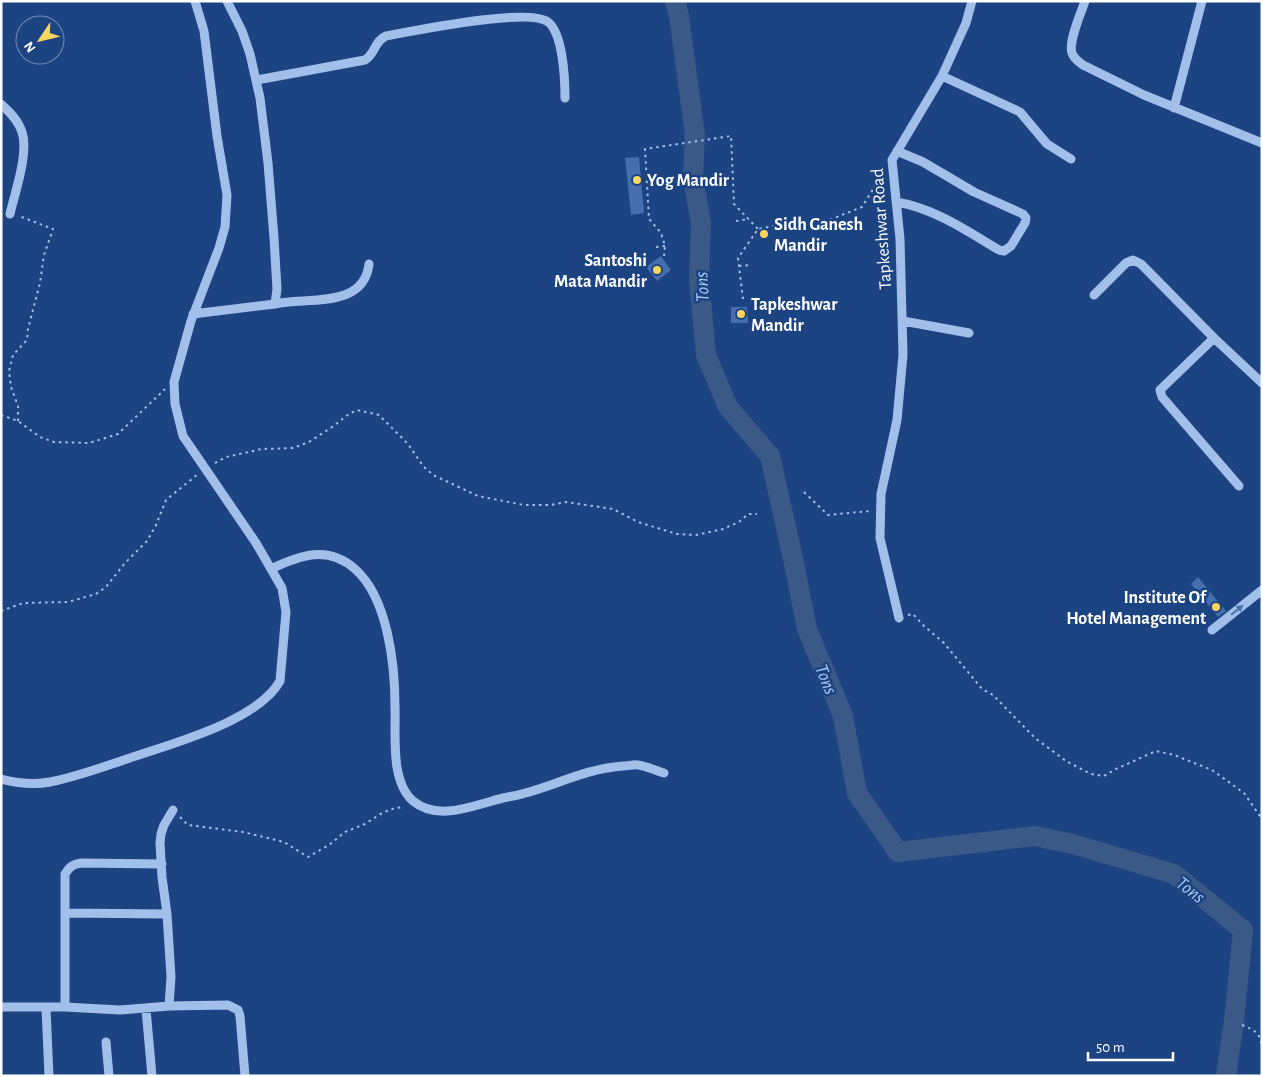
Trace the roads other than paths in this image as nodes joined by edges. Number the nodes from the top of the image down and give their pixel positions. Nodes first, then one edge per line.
1 (195, 1) edge
2 (227, 1) edge
3 (972, 1) edge
4 (1085, 1) edge
5 (1202, 1) edge
6 (942, 76) junction
7 (257, 80) junction
8 (565, 98) dead end
9 (1, 104) edge
10 (1174, 108) junction
11 (1262, 142) edge
12 (897, 151) junction
13 (1071, 159) dead end
14 (896, 202) junction
15 (10, 214) road end
16 (369, 264) dead end
17 (1094, 295) dead end
18 (276, 304) junction
19 (193, 314) junction
20 (903, 321) junction
21 (968, 333) dead end
22 (1214, 338) junction
23 (1262, 383) edge
24 (1239, 486) dead end
25 (271, 569) junction
26 (1262, 590) edge
27 (899, 618) road end
28 (1212, 630) dead end
29 (664, 773) dead end
30 (1, 779) edge
31 (173, 810) road end
32 (162, 864) junction
33 (65, 913) junction
34 (167, 914) junction
35 (169, 1006) junction
36 (1, 1007) edge
37 (65, 1007) junction
38 (46, 1008) junction
39 (146, 1009) junction
40 (106, 1042) dead end
41 (50, 1076) edge
42 (109, 1076) edge
43 (152, 1076) edge
44 (245, 1076) edge

1 - 19 street
2 - 7 street
3 - 6 street, Tapkeshwar Road
4 - 10 street
5 - 10 street
6 - 12 street, Tapkeshwar Road
6 - 13 street
7 - 8 street
7 - 18 street
9 - 15 street
10 - 11 street
12 - 14 street, Tapkeshwar Road
12 - 14 street
14 - 20 street, Tapkeshwar Road
16 - 18 street
17 - 22 street
18 - 19 street
19 - 25 street
20 - 21 street
20 - 27 street, Tapkeshwar Road
22 - 23 street
22 - 24 street
25 - 29 street
25 - 30 street
28 -> 26 street
31 - 32 street
32 - 33 street
32 - 34 street
33 - 34 street
33 - 37 street
34 - 35 street
35 - 39 street
35 - 44 street
36 - 38 street
37 - 38 street
37 - 39 street
38 - 41 street
39 - 43 street
40 - 42 street

